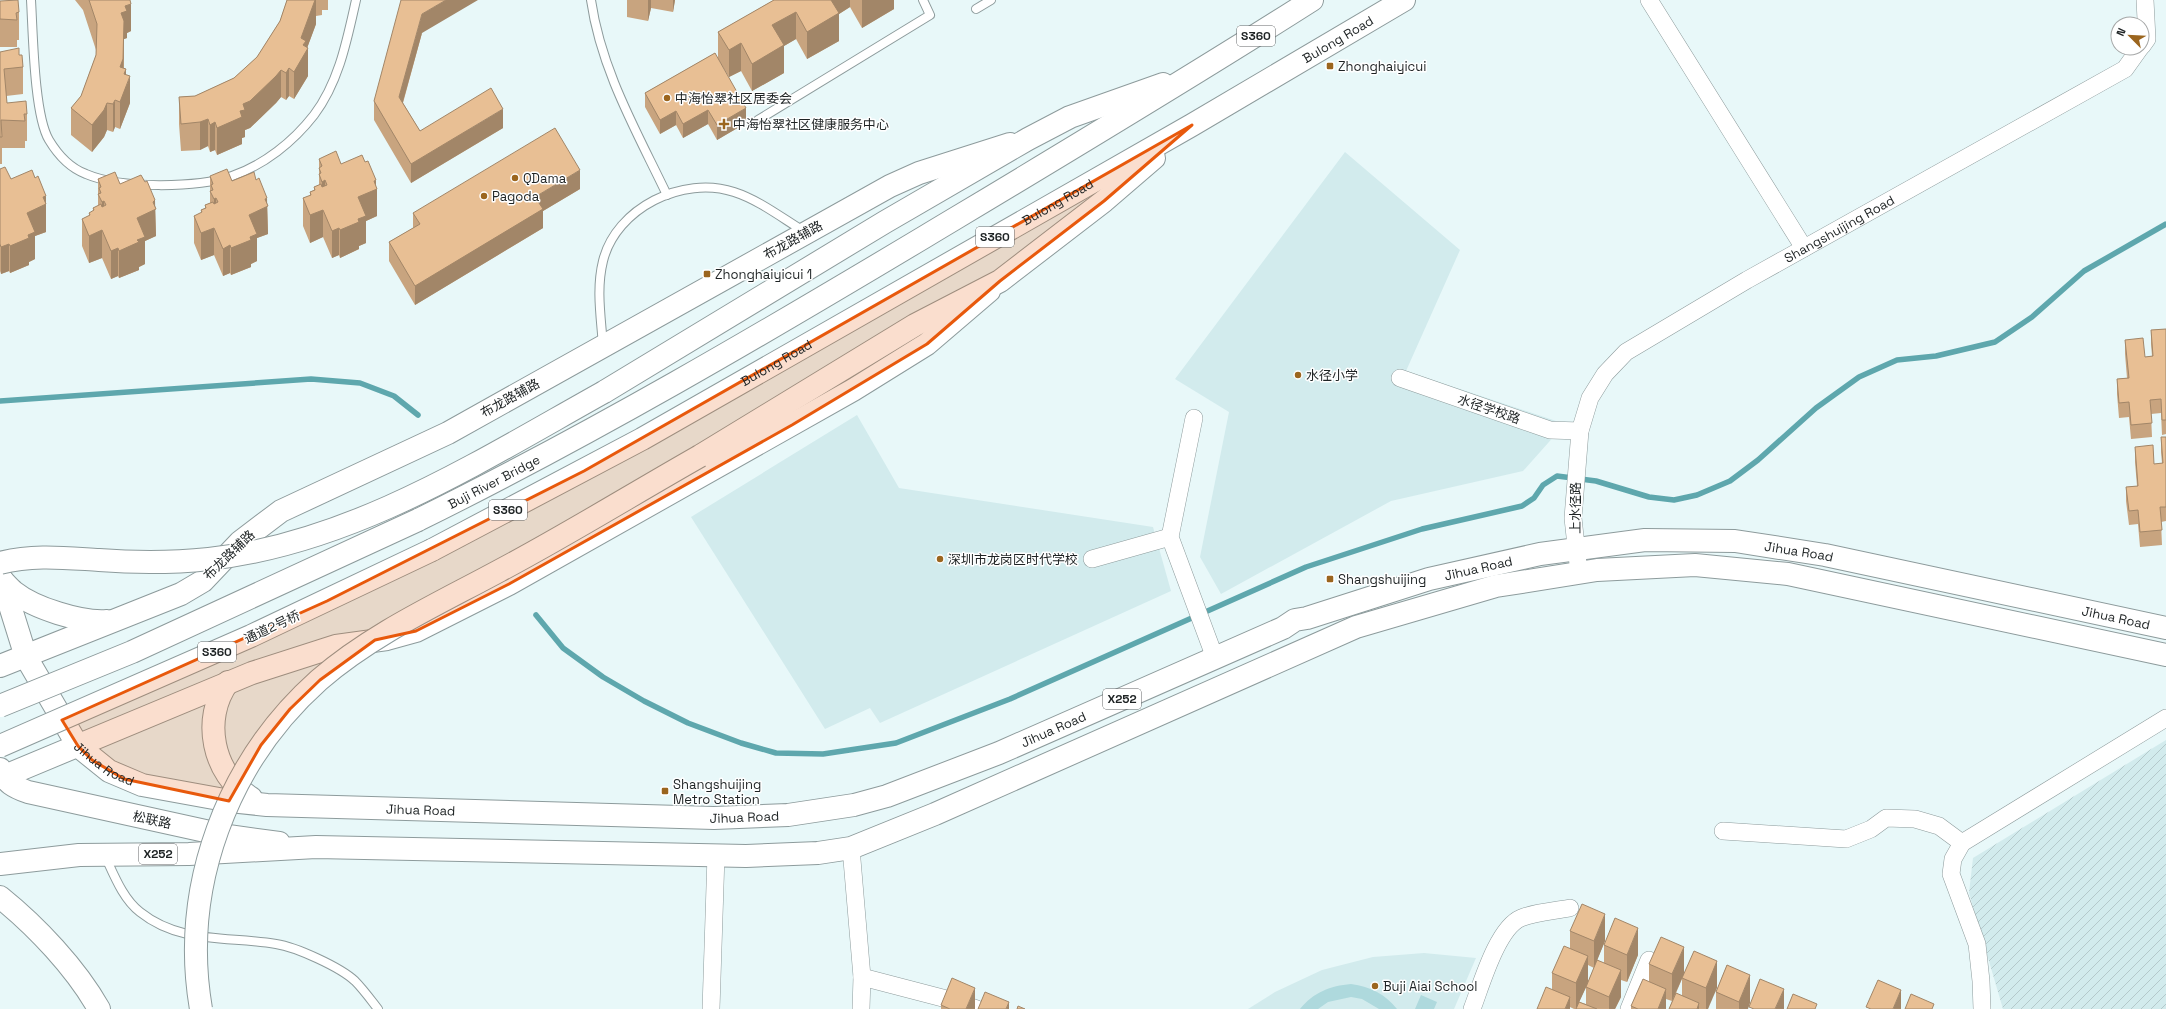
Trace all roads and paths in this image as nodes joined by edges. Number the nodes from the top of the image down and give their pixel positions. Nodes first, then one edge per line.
1 (30, 0) edge
2 (356, 0) edge
3 (591, 0) edge
4 (923, 0) edge
5 (991, 0) edge
6 (1312, 0) edge
7 (1404, 0) edge
8 (1649, 0) edge
9 (2145, 0) edge
10 (976, 9) dead end
11 (2146, 16) edge
12 (2134, 56) edge
13 (1200, 71) junction
14 (758, 120) dead end
15 (1192, 125) junction
16 (1028, 139) junction
17 (667, 195) junction
18 (806, 232) junction
19 (1804, 248) junction
20 (1000, 281) junction
21 (603, 346) junction
22 (1400, 378) dead end
23 (1194, 418) dead end
24 (1579, 437) junction
25 (1170, 537) junction
26 (1576, 549) junction
27 (432, 550) joint
28 (1092, 559) dead end
29 (0, 572) edge
30 (1578, 573) junction
31 (114, 621) junction
32 (2166, 628) edge
33 (2166, 655) edge
34 (26, 657) junction
35 (1215, 658) junction
36 (0, 666) edge
37 (228, 682) junction
38 (0, 706) edge
39 (2166, 718) edge
40 (0, 746) edge
41 (78, 746) junction
42 (1, 774) edge
43 (267, 805) junction
44 (1723, 831) dead end
45 (1962, 842) junction
46 (316, 847) junction
47 (851, 848) junction
48 (104, 855) junction
49 (716, 855) junction
50 (0, 864) edge
51 (0, 897) edge
52 (1570, 908) dead end
53 (1649, 960) edge
54 (862, 977) junction
55 (98, 1009) edge
56 (201, 1009) edge
57 (378, 1009) edge
58 (711, 1009) edge
59 (860, 1009) edge
60 (977, 1009) edge
61 (1472, 1009) edge
62 (1628, 1009) edge
63 (1982, 1009) edge

1 - 2 lane
3 - 17 lane
4 - 14 lane
5 - 10 lane
6 - 13 main road, S360
7 - 15 main road, Bulong Road / S360
8 - 19 street
9 - 11 street, Shangshuijing Road
12 - 19 street, Shangshuijing Road
13 - 16 main road
13 - 38 main road, Buji River Bridge / S360, bridge
15 - 20 main road
15 - 27 main road, Bulong Road / S360
16 - 18 main road, 布龙路辅路
16 - 29 main road, bridge
17 - 18 lane
17 - 21 lane
18 - 21 main road, 布龙路辅路
19 - 24 street, Shangshuijing Road
20 - 37 main road
20 - 56 main road, bridge
21 - 31 main road, 布龙路辅路
22 - 24 street, 水径学校路
23 - 25 street
24 - 26 street, 上水径路
25 - 28 street
25 - 35 street
26 - 30 street, 上水径路
26 - 32 main road, Jihua Road / X252
26 - 35 main road, Jihua Road / X252
27 - 40 main road, 通道2号桥 / S360, bridge
29 - 31 main road
29 - 34 main road
30 - 33 main road, Jihua Road / X252
30 - 47 main road, Jihua Road / X252
31 - 34 main road, 布龙路辅路
34 - 36 main road, 布龙路辅路
34 - 41 main road, Jihua Road / X252
35 - 43 main road, Jihua Road / X252
37 - 41 main road
37 - 43 main road
39 - 45 street
41 - 42 main road
41 - 43 main road, Jihua Road / X252
42 - 46 main road, 松联路
44 - 45 street
45 - 63 street
46 - 48 main road, Jihua Road / X252
46 - 49 main road, Jihua Road / X252
47 - 49 main road, Jihua Road / X252
47 - 54 street
48 - 50 main road, Jihua Road / X252
48 - 57 lane
49 - 58 street
51 - 55 main road
52 - 61 street
53 - 62 street
54 - 59 street
54 - 60 street

